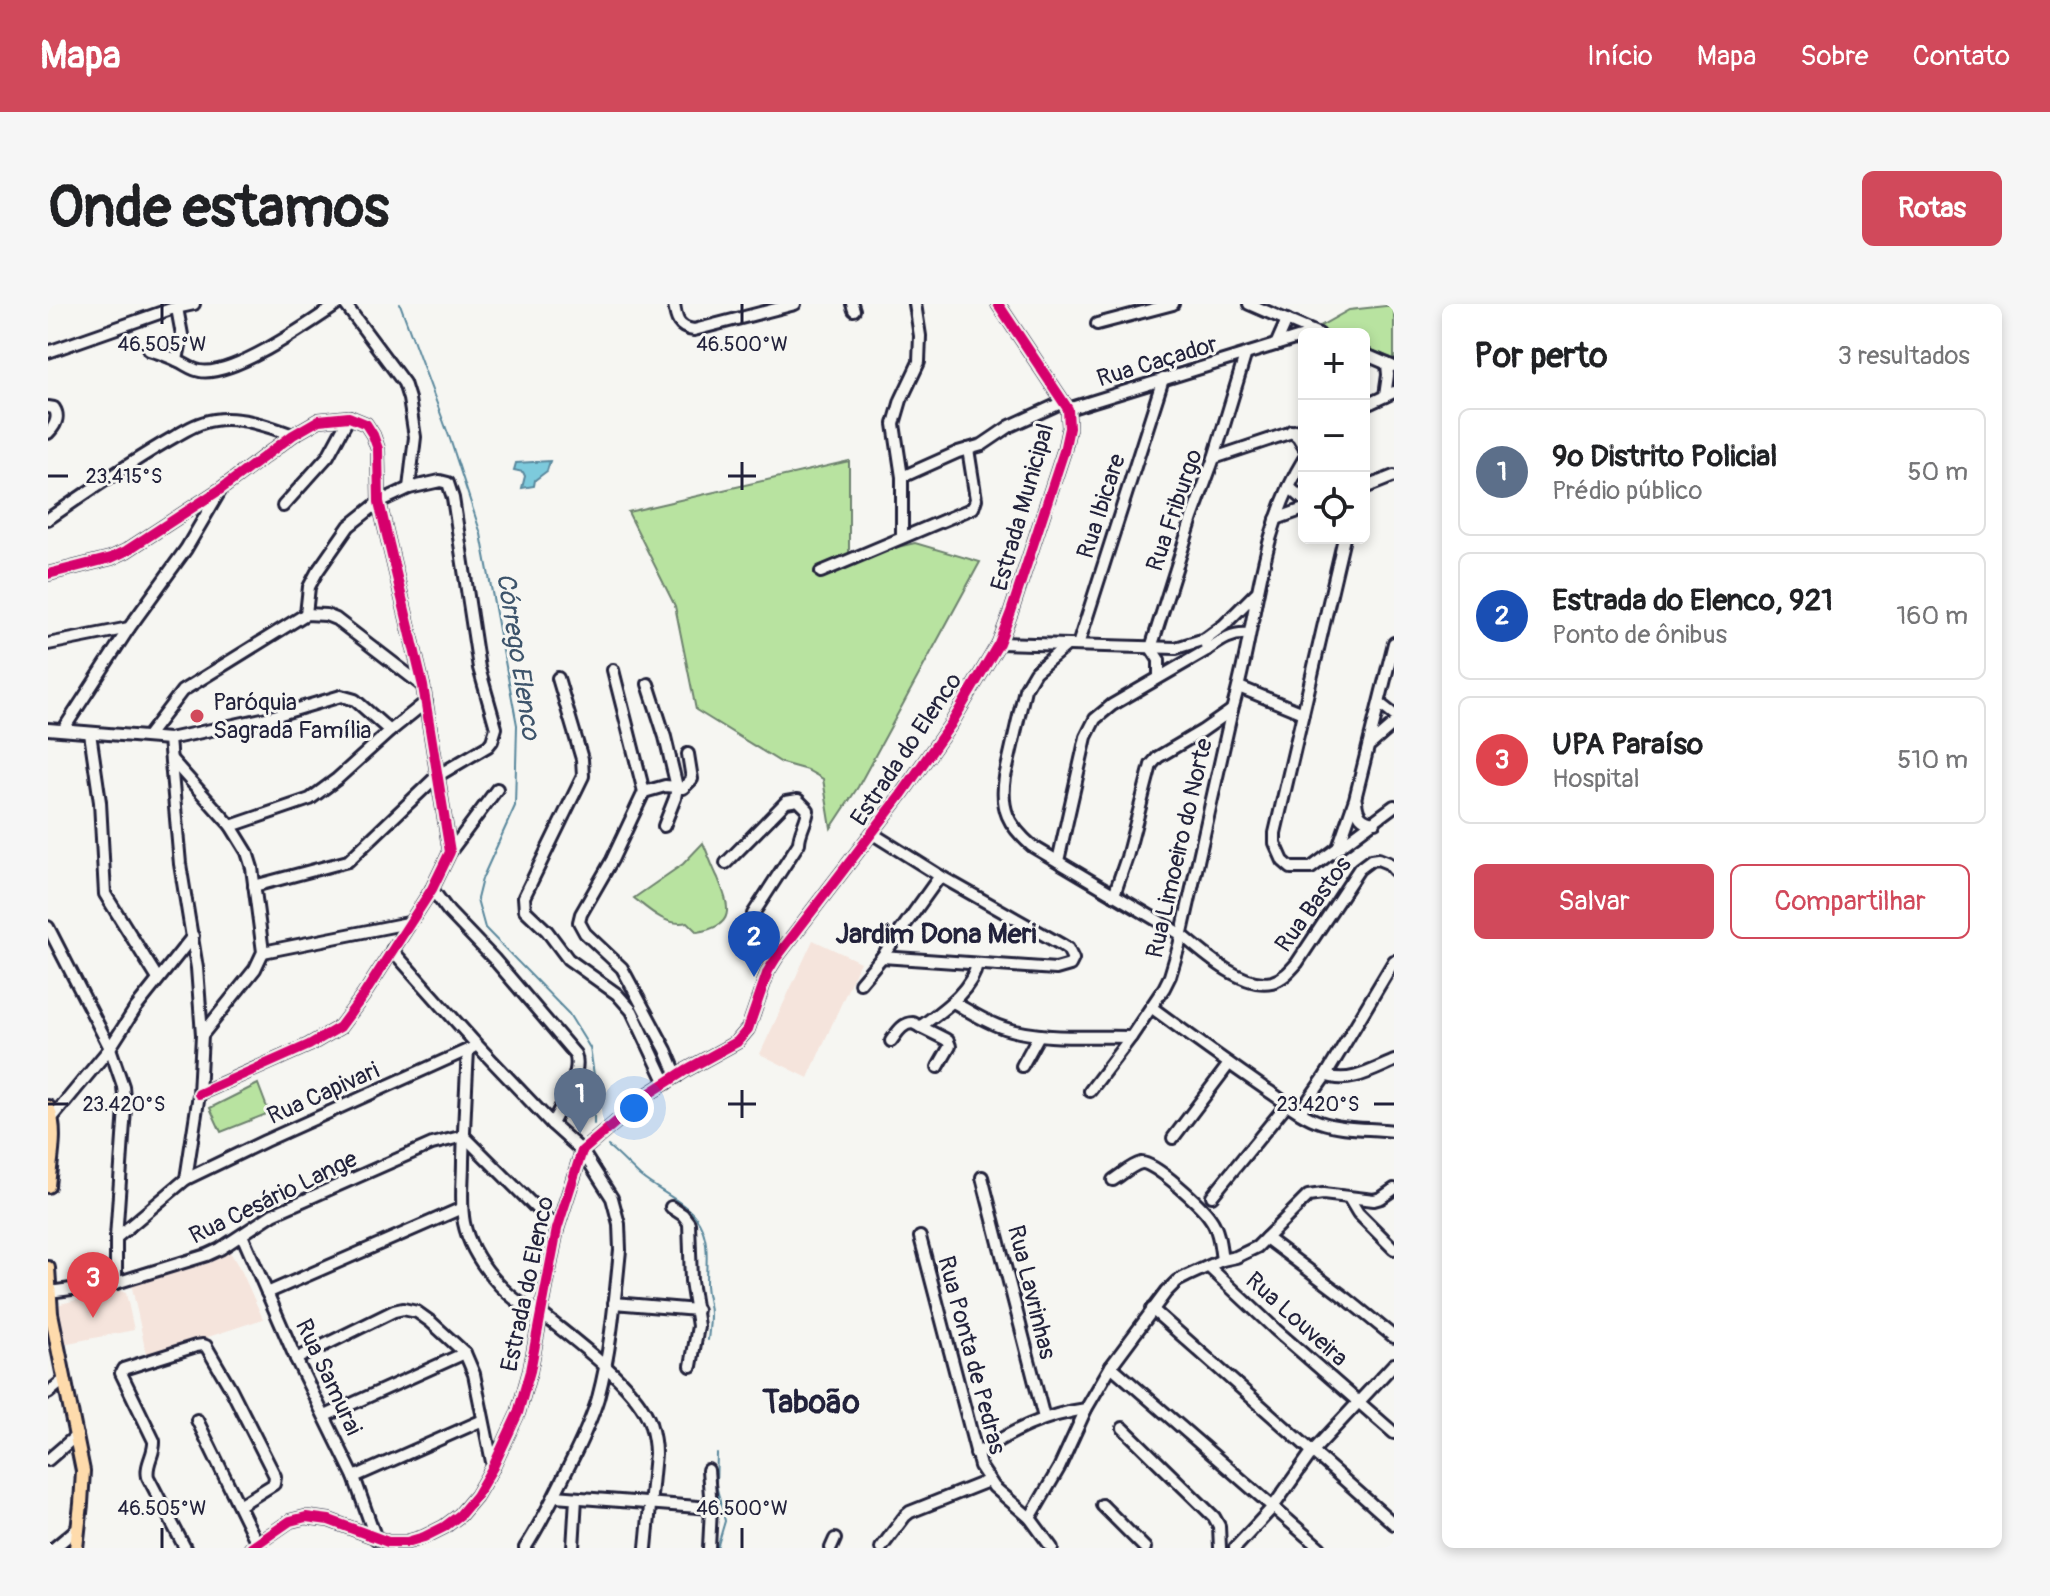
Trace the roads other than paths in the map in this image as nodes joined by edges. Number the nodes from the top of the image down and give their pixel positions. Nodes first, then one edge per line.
1 (194, 304) edge
2 (338, 304) edge
3 (345, 304) edge
4 (674, 304) edge
5 (795, 304) edge
6 (915, 304) edge
7 (998, 304) edge
8 (1173, 304) edge
9 (1249, 304) edge
10 (173, 307) edge
11 (1287, 320) junction
12 (1097, 324) dead end
13 (1301, 328) edge
14 (1298, 338) edge
15 (1276, 345) junction
16 (149, 350) dead end
17 (48, 352) edge
18 (1245, 356) junction
19 (1370, 357) edge
20 (177, 360) junction
21 (1390, 365) edge
22 (1163, 379) junction
23 (1389, 394) edge
24 (1370, 403) edge
25 (1066, 406) junction
26 (48, 407) edge
27 (349, 417) junction
28 (1298, 429) edge
29 (1291, 431) junction
30 (48, 433) edge
31 (293, 435) junction
32 (1298, 437) edge
33 (968, 449) junction
34 (1214, 458) junction
35 (1298, 470) edge
36 (1394, 476) edge
37 (902, 477) junction
38 (1370, 486) edge
39 (1289, 487) junction
40 (409, 488) junction
41 (221, 489) junction
42 (1298, 495) edge
43 (379, 502) junction
44 (283, 506) dead end
45 (1298, 511) edge
46 (48, 519) edge
47 (1276, 519) junction
48 (902, 536) junction
49 (1343, 544) edge
50 (821, 572) dead end
51 (48, 574) edge
52 (1256, 593) junction
53 (306, 614) junction
54 (129, 628) junction
55 (1249, 634) junction
56 (999, 643) junction
57 (1394, 643) edge
58 (48, 644) edge
59 (1206, 644) junction
60 (1072, 645) junction
61 (1151, 648) junction
62 (613, 670) dead end
63 (1159, 676) junction
64 (558, 678) dead end
65 (648, 684) dead end
66 (423, 686) junction
67 (1239, 687) junction
68 (426, 702) junction
69 (1380, 704) junction
70 (1232, 710) junction
71 (1303, 713) junction
72 (1394, 715) edge
73 (1394, 724) edge
74 (48, 729) edge
75 (63, 730) junction
76 (390, 731) junction
77 (90, 733) junction
78 (147, 737) junction
79 (169, 739) junction
80 (1369, 745) junction
81 (688, 754) dead end
82 (171, 759) junction
83 (437, 776) junction
84 (677, 787) junction
85 (497, 789) dead end
86 (644, 792) junction
87 (1355, 799) junction
88 (1394, 806) edge
89 (1375, 822) junction
90 (231, 826) junction
91 (664, 826) dead end
92 (873, 834) junction
93 (1338, 847) junction
94 (450, 852) junction
95 (1058, 861) junction
96 (726, 863) dead end
97 (1394, 870) edge
98 (940, 876) junction
99 (254, 886) junction
100 (432, 889) junction
101 (1114, 895) junction
102 (408, 923) junction
103 (48, 927) edge
104 (1182, 935) junction
105 (193, 936) junction
106 (392, 950) junction
107 (263, 952) junction
108 (882, 957) junction
109 (1394, 961) edge
110 (772, 964) junction
111 (977, 964) junction
112 (158, 979) junction
113 (860, 983) dead end
114 (953, 1002) junction
115 (1151, 1007) junction
116 (920, 1027) junction
117 (202, 1035) junction
118 (1039, 1035) junction
119 (1131, 1037) junction
120 (891, 1041) dead end
121 (110, 1048) junction
122 (472, 1048) junction
123 (1394, 1061) edge
124 (1229, 1064) junction
125 (1022, 1066) dead end
126 (938, 1067) dead end
127 (1326, 1075) junction
128 (677, 1076) junction
129 (666, 1083) junction
130 (1090, 1091) dead end
131 (199, 1094) junction
132 (1287, 1104) junction
133 (50, 1112) edge
134 (1300, 1112) junction
135 (552, 1124) junction
136 (1394, 1131) edge
137 (464, 1136) junction
138 (1173, 1138) dead end
139 (582, 1151) junction
140 (49, 1170) edge
141 (982, 1177) dead end
142 (186, 1179) junction
143 (1113, 1180) dead end
144 (48, 1186) edge
145 (1394, 1189) edge
146 (1212, 1196) dead end
147 (1349, 1198) junction
148 (671, 1207) dead end
149 (462, 1208) junction
150 (557, 1229) junction
151 (242, 1235) junction
152 (920, 1237) dead end
153 (116, 1238) junction
154 (1266, 1238) junction
155 (1394, 1249) edge
156 (1222, 1260) junction
157 (1209, 1267) junction
158 (48, 1268) edge
159 (116, 1283) junction
160 (49, 1292) edge
161 (267, 1293) junction
162 (614, 1303) junction
163 (1152, 1309) junction
164 (697, 1310) junction
165 (541, 1313) junction
166 (50, 1314) edge
167 (1394, 1337) edge
168 (465, 1353) junction
169 (296, 1359) junction
170 (1394, 1364) edge
171 (691, 1366) dead end
172 (1111, 1366) junction
173 (605, 1367) junction
174 (65, 1379) junction
175 (48, 1393) edge
176 (1360, 1401) junction
177 (1086, 1409) junction
178 (325, 1416) junction
179 (1044, 1418) junction
180 (197, 1420) dead end
181 (483, 1420) junction
182 (1123, 1428) dead end
183 (1394, 1433) edge
184 (77, 1435) junction
185 (1312, 1452) junction
186 (976, 1454) junction
187 (48, 1460) edge
188 (493, 1467) junction
189 (708, 1470) dead end
190 (354, 1477) junction
191 (988, 1481) junction
192 (555, 1496) junction
193 (576, 1498) junction
194 (240, 1505) junction
195 (650, 1505) junction
196 (1102, 1505) dead end
197 (1273, 1507) junction
198 (711, 1508) junction
199 (1030, 1518) junction
200 (1394, 1524) edge
201 (78, 1528) junction
202 (376, 1539) junction
203 (254, 1545) edge
204 (887, 1545) edge
205 (54, 1548) edge
206 (76, 1548) edge
207 (185, 1548) edge
208 (525, 1548) edge
209 (573, 1548) edge
210 (646, 1548) edge
211 (709, 1548) edge
212 (1052, 1548) edge
213 (1145, 1548) edge
214 (1220, 1548) edge
215 (1235, 1548) edge
216 (1320, 1548) edge

1 - 10 street
2 - 20 street
3 - 40 street
4 - 5 street
6 - 37 street
7 - 25 street, Estrada Municipal
8 - 12 street
9 - 11 street
10 - 17 street
10 - 20 street
11 - 13 street
11 - 15 street
14 - 15 street, Rua Caçador
15 - 18 street, Rua Caçador
16 - 20 street
18 - 22 street, Rua Caçador
18 - 34 street, Rua Friburgo
19 - 21 street
21 - 23 street
22 - 25 street, Rua Caçador
22 - 60 street, Rua Ibicare
23 - 24 street
25 - 33 street, Rua Caçador
25 - 56 street, Estrada Municipal
26 - 30 street
27 - 31 street
27 - 43 street
27 - 44 street
28 - 29 street
29 - 32 street
29 - 34 street
31 - 41 street
31 - 46 street
33 - 37 street, Rua Caçador
33 - 48 street
34 - 61 street, Rua Friburgo
35 - 39 street
36 - 38 street
37 - 48 street
39 - 42 street
39 - 47 street
40 - 43 street
40 - 83 street
41 - 51 street
41 - 54 street
43 - 53 street
43 - 66 street
45 - 47 street
47 - 52 street
48 - 50 street
49 - 71 street
52 - 55 street
52 - 59 street
53 - 66 street
53 - 78 street
54 - 58 street
54 - 75 street
55 - 59 street
55 - 67 street
56 - 60 street
56 - 92 street, Estrada do Elenco
57 - 69 street
59 - 61 street
59 - 63 street
60 - 61 street
60 - 95 street
61 - 63 street
62 - 86 street
63 - 95 street
64 - 129 street
65 - 84 street
66 - 68 street
67 - 70 street, Rua Limoeiro do Norte
67 - 71 street
68 - 76 street
68 - 83 street
69 - 72 street
69 - 80 street
70 - 101 street
70 - 104 street, Rua Limoeiro do Norte
71 - 93 street
73 - 80 street
74 - 75 street
75 - 77 street
76 - 79 street
76 - 90 street
77 - 78 street
77 - 112 street
78 - 79 street
79 - 82 street
80 - 87 street
81 - 84 street
82 - 90 street
82 - 105 street
83 - 94 street
83 - 99 street
84 - 86 street
84 - 91 street
85 - 94 street
86 - 128 street
87 - 89 street
87 - 93 street
88 - 89 street
89 - 93 street
90 - 99 street
92 - 98 street
92 - 110 street, Estrada do Elenco
94 - 100 street
95 - 101 street
96 - 110 street
97 - 104 street, Rua Bastos
98 - 108 street
98 - 111 street
99 - 107 street
100 - 102 street
100 - 135 street
101 - 104 street
102 - 106 street
102 - 107 street
103 - 121 street
104 - 115 street, Rua Limoeiro do Norte
105 - 112 street
105 - 117 street
106 - 122 street
106 - 131 street
107 - 117 street
108 - 111 street
108 - 113 street
109 - 127 street
110 - 128 street, Estrada do Elenco
111 - 114 street
112 - 121 street
114 - 116 street
114 - 118 street
115 - 119 street, Rua Limoeiro do Norte
115 - 124 street
116 - 120 street
116 - 126 street
117 - 131 street
118 - 119 street
118 - 125 street
119 - 130 street, Rua Limoeiro do Norte
121 - 133 street
121 - 153 street
122 - 135 street
122 - 137 street
122 - 142 street, Rua Capivari
123 - 127 street
124 - 132 street
124 - 138 street
127 - 134 street
128 - 129 street, Estrada do Elenco
129 - 139 street, Estrada do Elenco
131 - 142 street
132 - 134 street
132 - 146 street
133 - 140 main road
134 - 136 street
135 - 139 street
137 - 149 street
137 - 150 street
137 - 151 street, Rua Cesário Lange
139 - 150 street, Estrada do Elenco
139 - 162 street
140 - 144 main road
141 - 179 street, Rua Lavrinhas
142 - 153 street, Rua Capivari
143 - 156 street
145 - 147 street
147 - 154 street
147 - 155 street
148 - 164 street
149 - 161 street
149 - 165 street
150 - 165 street, Estrada do Elenco
151 - 159 street, Rua Cesário Lange
151 - 161 street, Rua Samurai
152 - 186 street, Rua Ponta de Pedras
153 - 159 street
154 - 156 street
154 - 167 street
156 - 157 street
157 - 163 street
157 - 176 street, Rua Louveira
158 - 160 main road
159 - 160 street, Rua Cesário Lange
160 - 166 main road
161 - 169 street, Rua Samurai
162 - 164 street
162 - 173 street
163 - 172 street
163 - 185 street
164 - 171 street
165 - 173 street
165 - 188 street, Estrada do Elenco
166 - 174 main road
168 - 169 street
168 - 178 street
168 - 181 street
169 - 178 street, Rua Samurai
170 - 176 street
172 - 177 street
172 - 197 street
173 - 192 street
173 - 195 street
174 - 175 street
174 - 184 main road
176 - 183 street, Rua Louveira
176 - 185 street
177 - 179 street
177 - 199 street
178 - 190 street, Rua Samurai
179 - 186 street
180 - 194 street
181 - 188 street
181 - 190 street
182 - 214 street
184 - 187 street
184 - 201 main road
185 - 197 street
185 - 200 street
186 - 191 street, Rua Ponta de Pedras
188 - 202 street, Estrada do Elenco
189 - 198 street
190 - 202 street, Rua Samurai
191 - 199 street
191 - 204 street
192 - 193 street
192 - 208 street
193 - 195 street
193 - 209 street
194 - 203 street
194 - 207 street
195 - 198 street
195 - 210 street
196 - 213 street
197 - 215 street
197 - 216 street
198 - 211 street
199 - 212 street
201 - 205 street
201 - 206 main road
202 - 203 street, Estrada do Elenco

